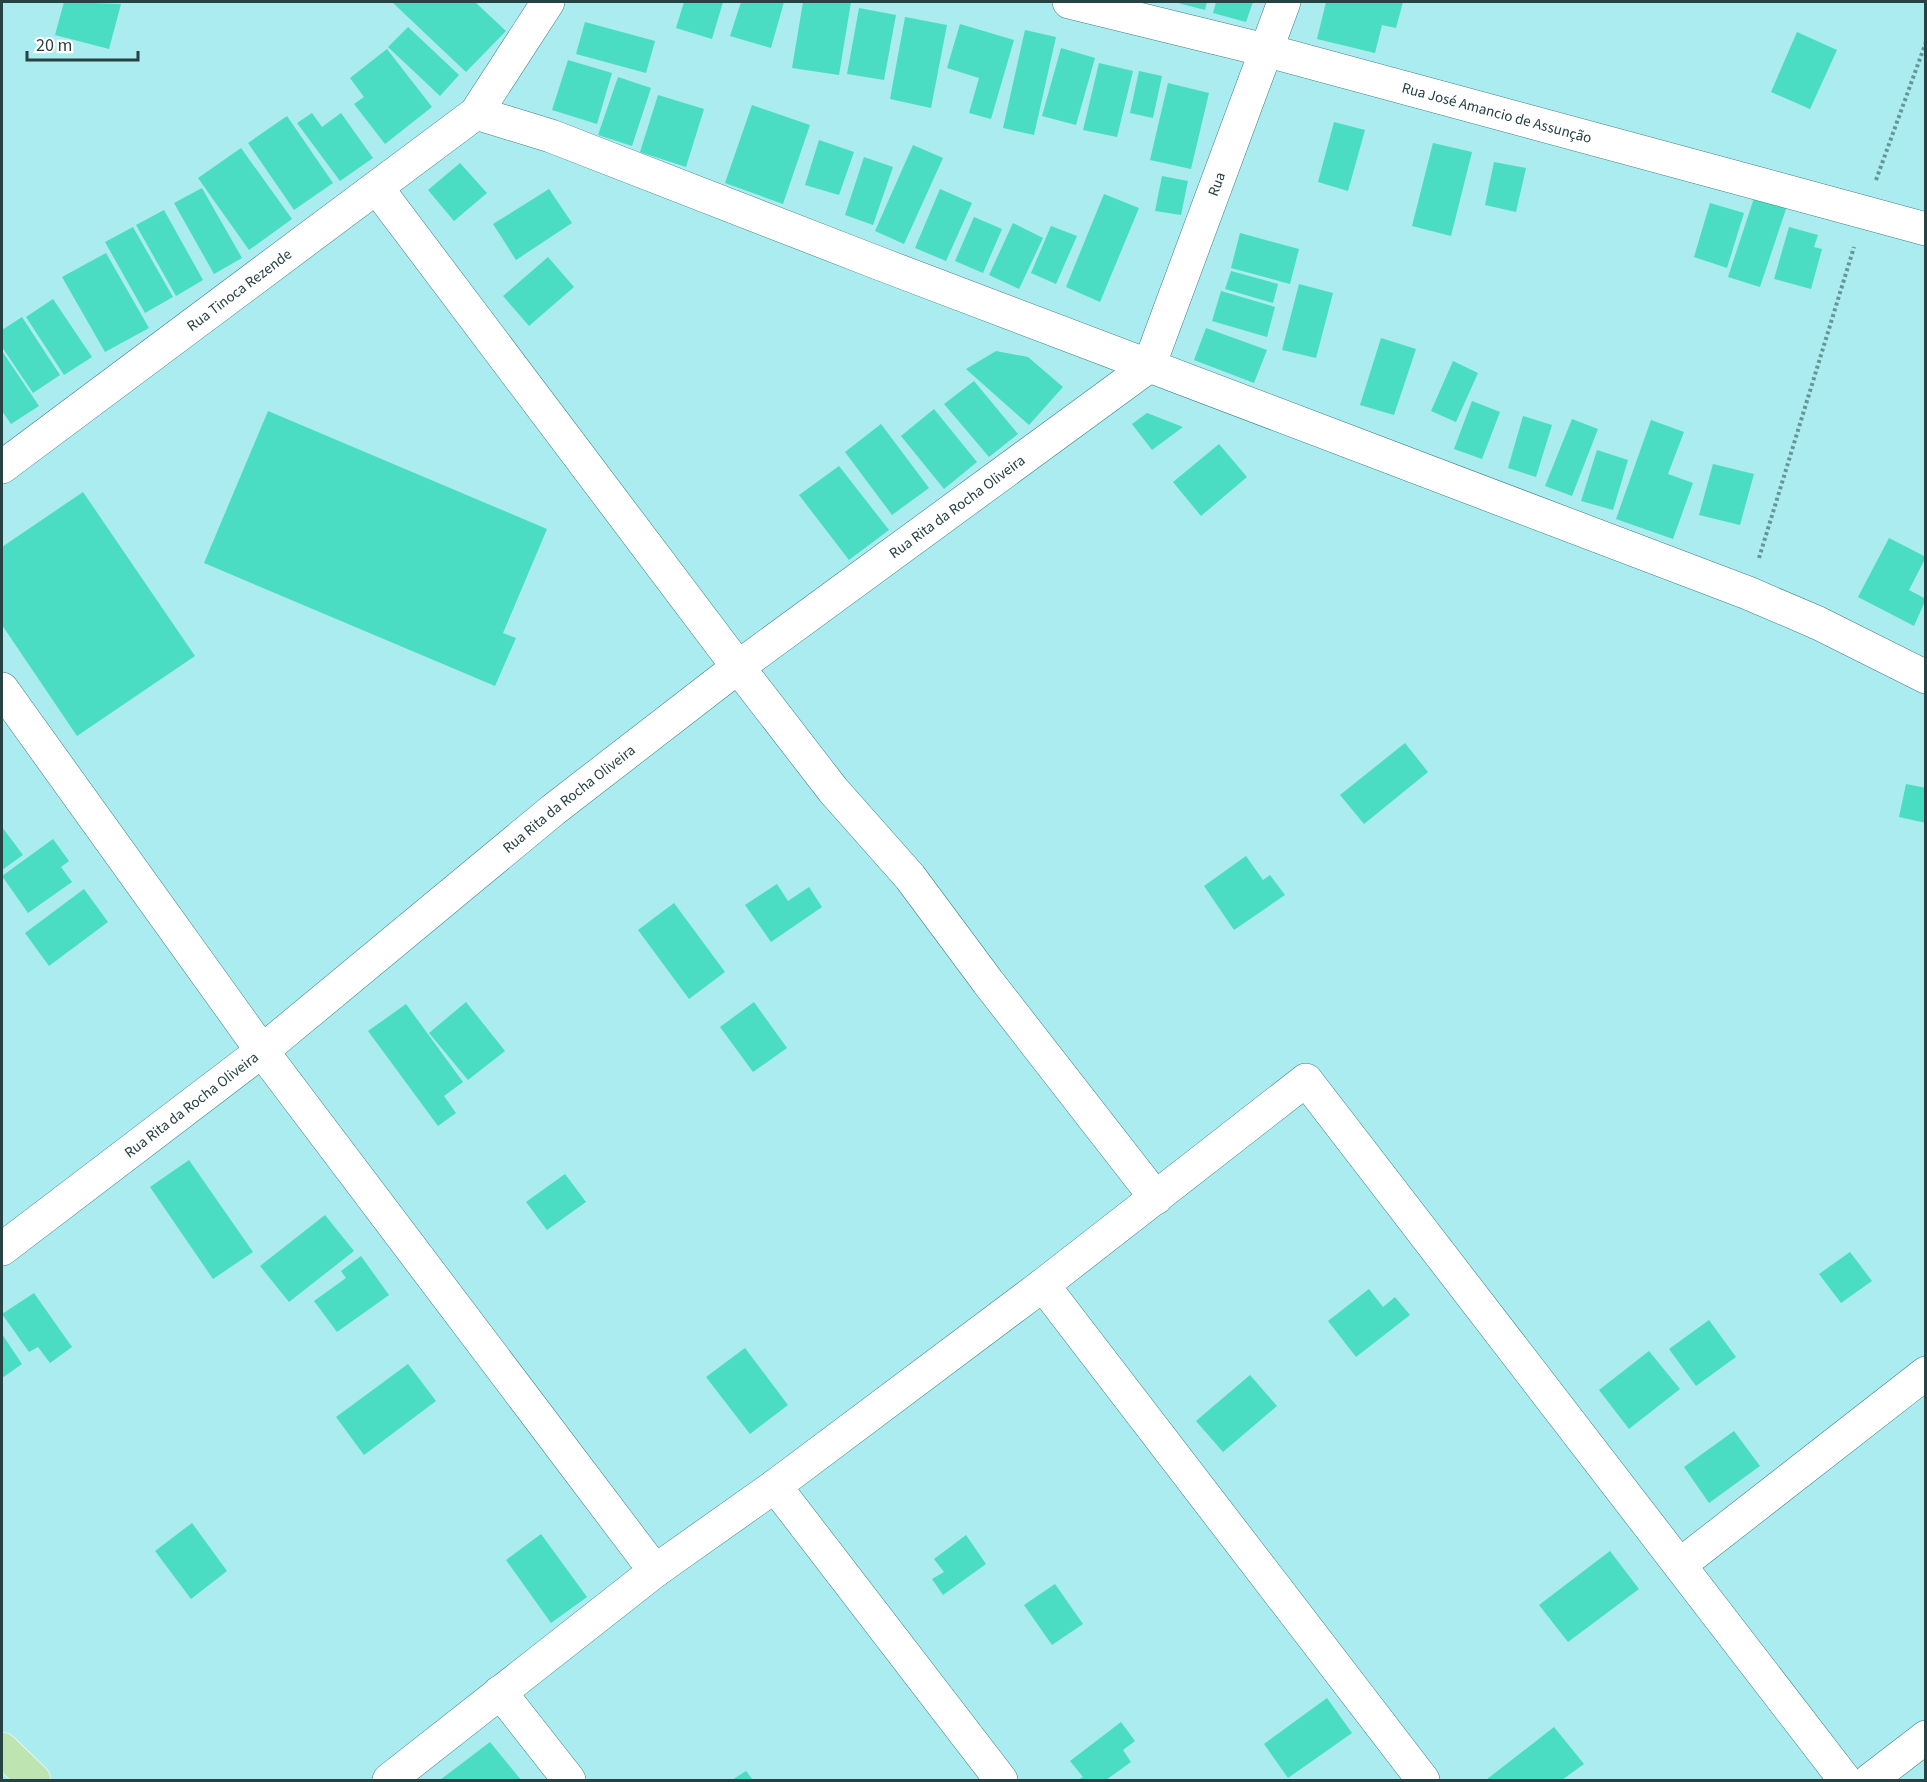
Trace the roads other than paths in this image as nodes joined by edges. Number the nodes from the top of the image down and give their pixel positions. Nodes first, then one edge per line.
1 (548, 2) edge
2 (1070, 2) edge
3 (1284, 2) edge
4 (1265, 50) junction
5 (476, 113) junction
6 (377, 188) junction
7 (1926, 229) edge
8 (1149, 366) junction
9 (2, 467) edge
10 (738, 667) junction
11 (1926, 678) edge
12 (2, 689) edge
13 (262, 1051) junction
14 (1156, 1198) junction
15 (2, 1249) edge
16 (1043, 1285) junction
17 (1926, 1374) edge
18 (775, 1486) junction
19 (1681, 1564) junction
20 (656, 1570) junction
21 (500, 1692) junction
22 (1926, 1737) edge
23 (2, 1749) edge
24 (34, 1780) edge
25 (389, 1780) edge
26 (569, 1780) edge
27 (1001, 1780) edge
28 (1423, 1780) edge
29 (1845, 1780) edge
30 (1870, 1780) edge

1 - 5 street, Rua Tinoca Rezende
2 - 4 street, Rua José Amancio de Assunção
3 - 4 street, Rua
4 - 7 street, Rua José Amancio de Assunção
4 - 8 street, Rua
5 - 6 street, Rua Tinoca Rezende
5 - 8 street
6 - 9 street, Rua Tinoca Rezende
6 - 10 street
8 - 10 street, Rua Rita da Rocha Oliveira
8 - 11 street
10 - 13 street, Rua Rita da Rocha Oliveira
10 - 14 street
12 - 13 street
13 - 15 street, Rua Rita da Rocha Oliveira
13 - 20 street
14 - 16 street
14 - 19 street
16 - 18 street
16 - 28 street
17 - 19 street
18 - 20 street
18 - 27 street
19 - 29 street
20 - 21 street
21 - 25 street
21 - 26 street
22 - 30 street
23 - 24 main road

